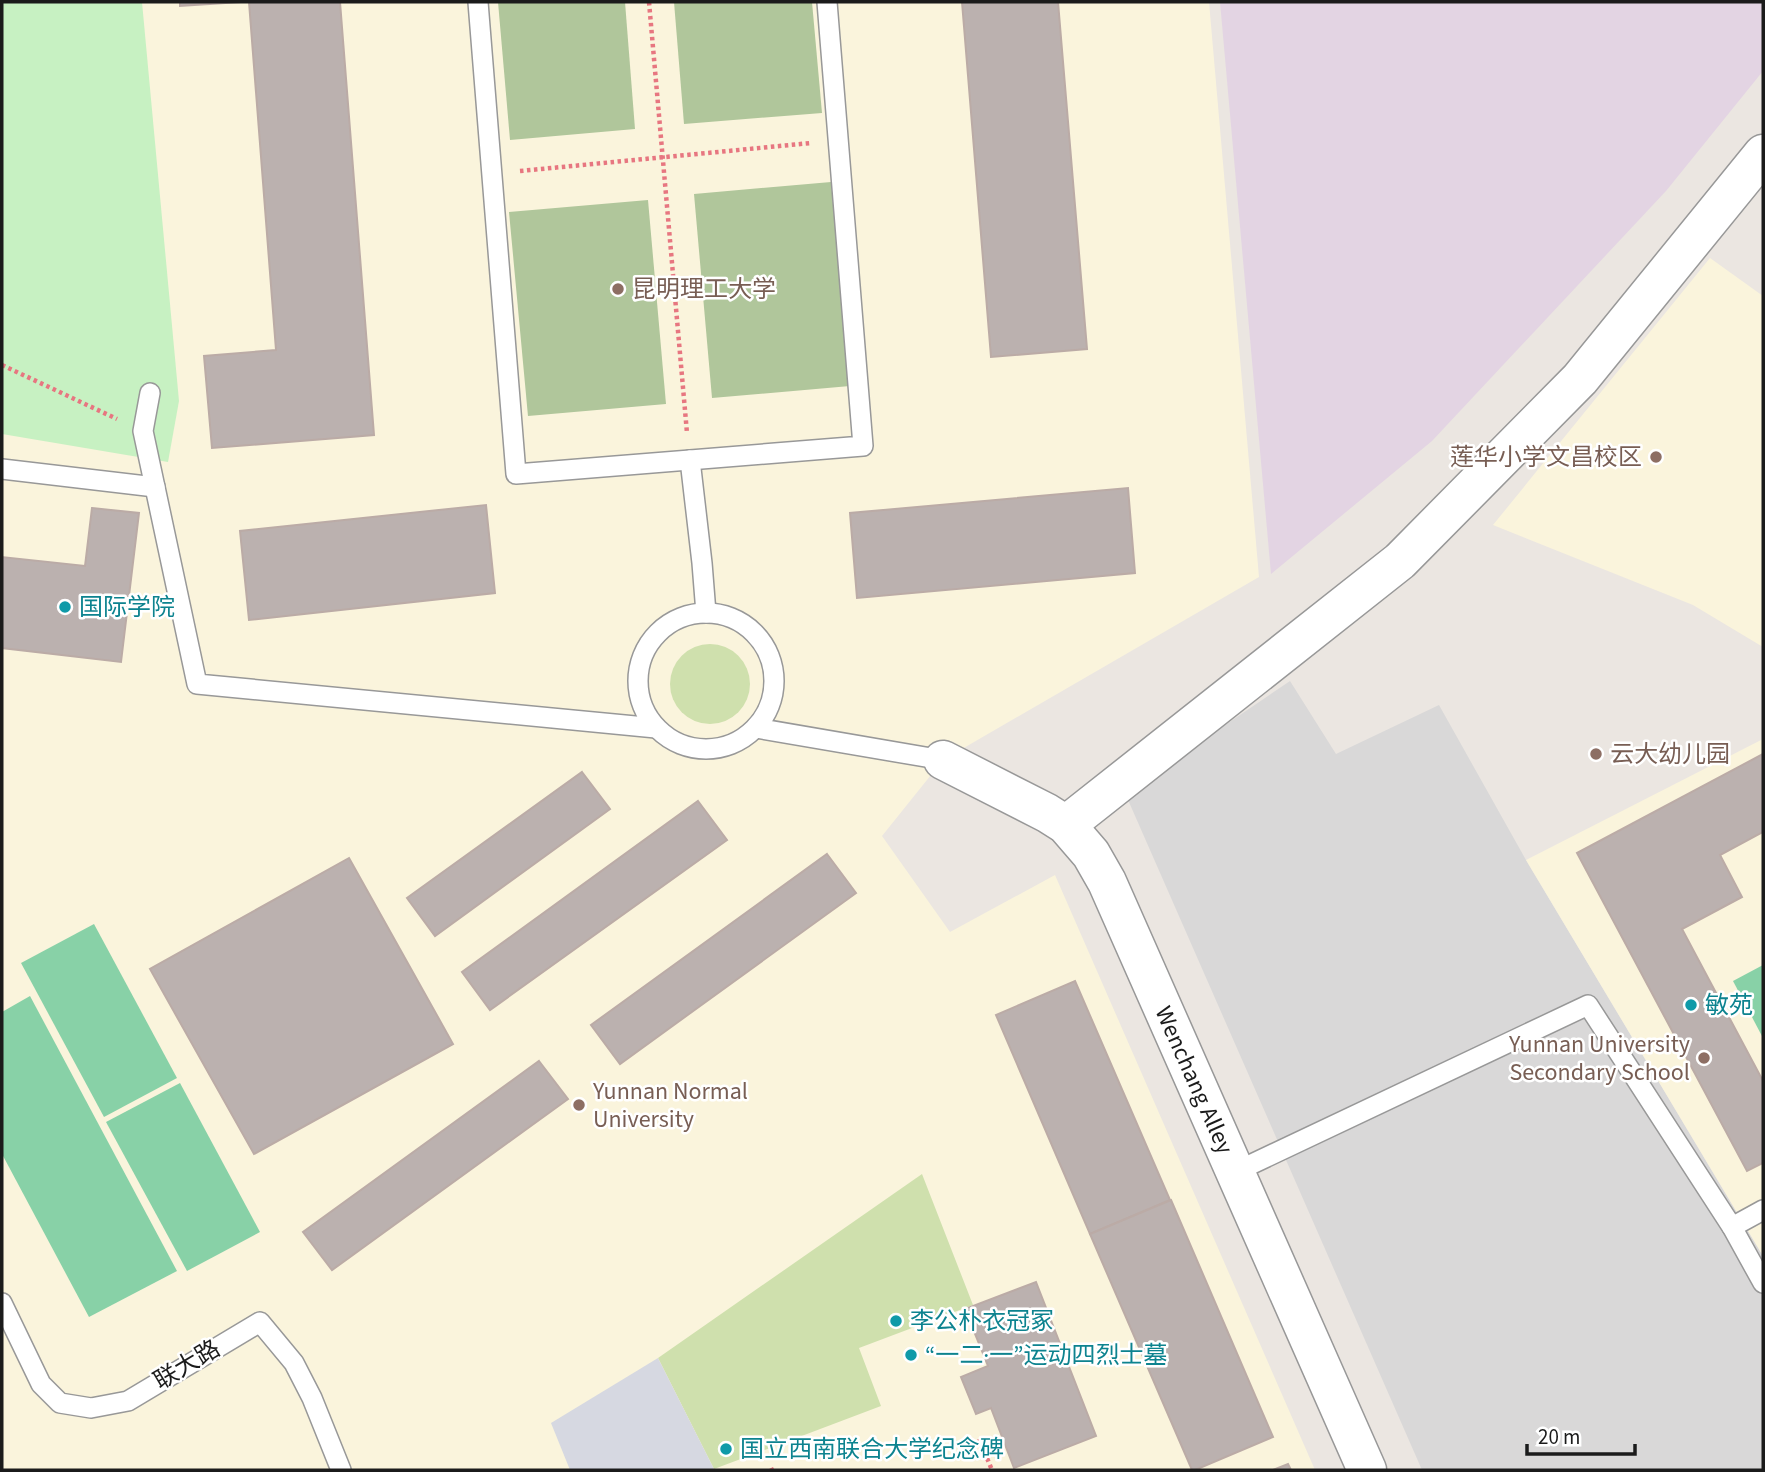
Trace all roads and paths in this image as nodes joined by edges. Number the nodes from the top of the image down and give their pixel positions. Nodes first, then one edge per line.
1 (478, 2) edge
2 (649, 2) edge
3 (827, 2) edge
4 (838, 140) junction
5 (1763, 154) edge
6 (663, 157) junction
7 (491, 173) junction
8 (2, 365) edge
9 (150, 393) dead end
10 (143, 431) junction
11 (690, 460) junction
12 (2, 469) edge
13 (155, 487) junction
14 (706, 613) junction
15 (656, 728) junction
16 (756, 728) junction
17 (943, 760) joint
18 (1066, 825) junction
19 (1235, 1172) junction
20 (1763, 1210) edge
21 (1732, 1227) junction
22 (1763, 1283) edge
23 (2, 1303) edge
24 (979, 1439) dead end
25 (341, 1470) edge
26 (992, 1470) edge
27 (1367, 1470) edge

1 - 7 lane
2 - 6 path
3 - 4 lane
4 - 6 path
4 - 11 lane
5 - 18 street
6 - 7 path
6 - 11 path
7 - 11 lane
8 - 10 path
9 - 10 lane
10 - 13 lane
11 - 14 lane
12 - 13 lane
13 - 15 lane
14 - 15 lane
14 - 16 lane
15 - 16 lane
16 - 17 lane
17 - 18 street, Wenchang Alley
18 - 19 street, Wenchang Alley
19 - 21 lane
19 - 27 street, Wenchang Alley
20 - 21 lane
21 - 22 lane
23 - 25 lane, 联大路
24 - 26 path

